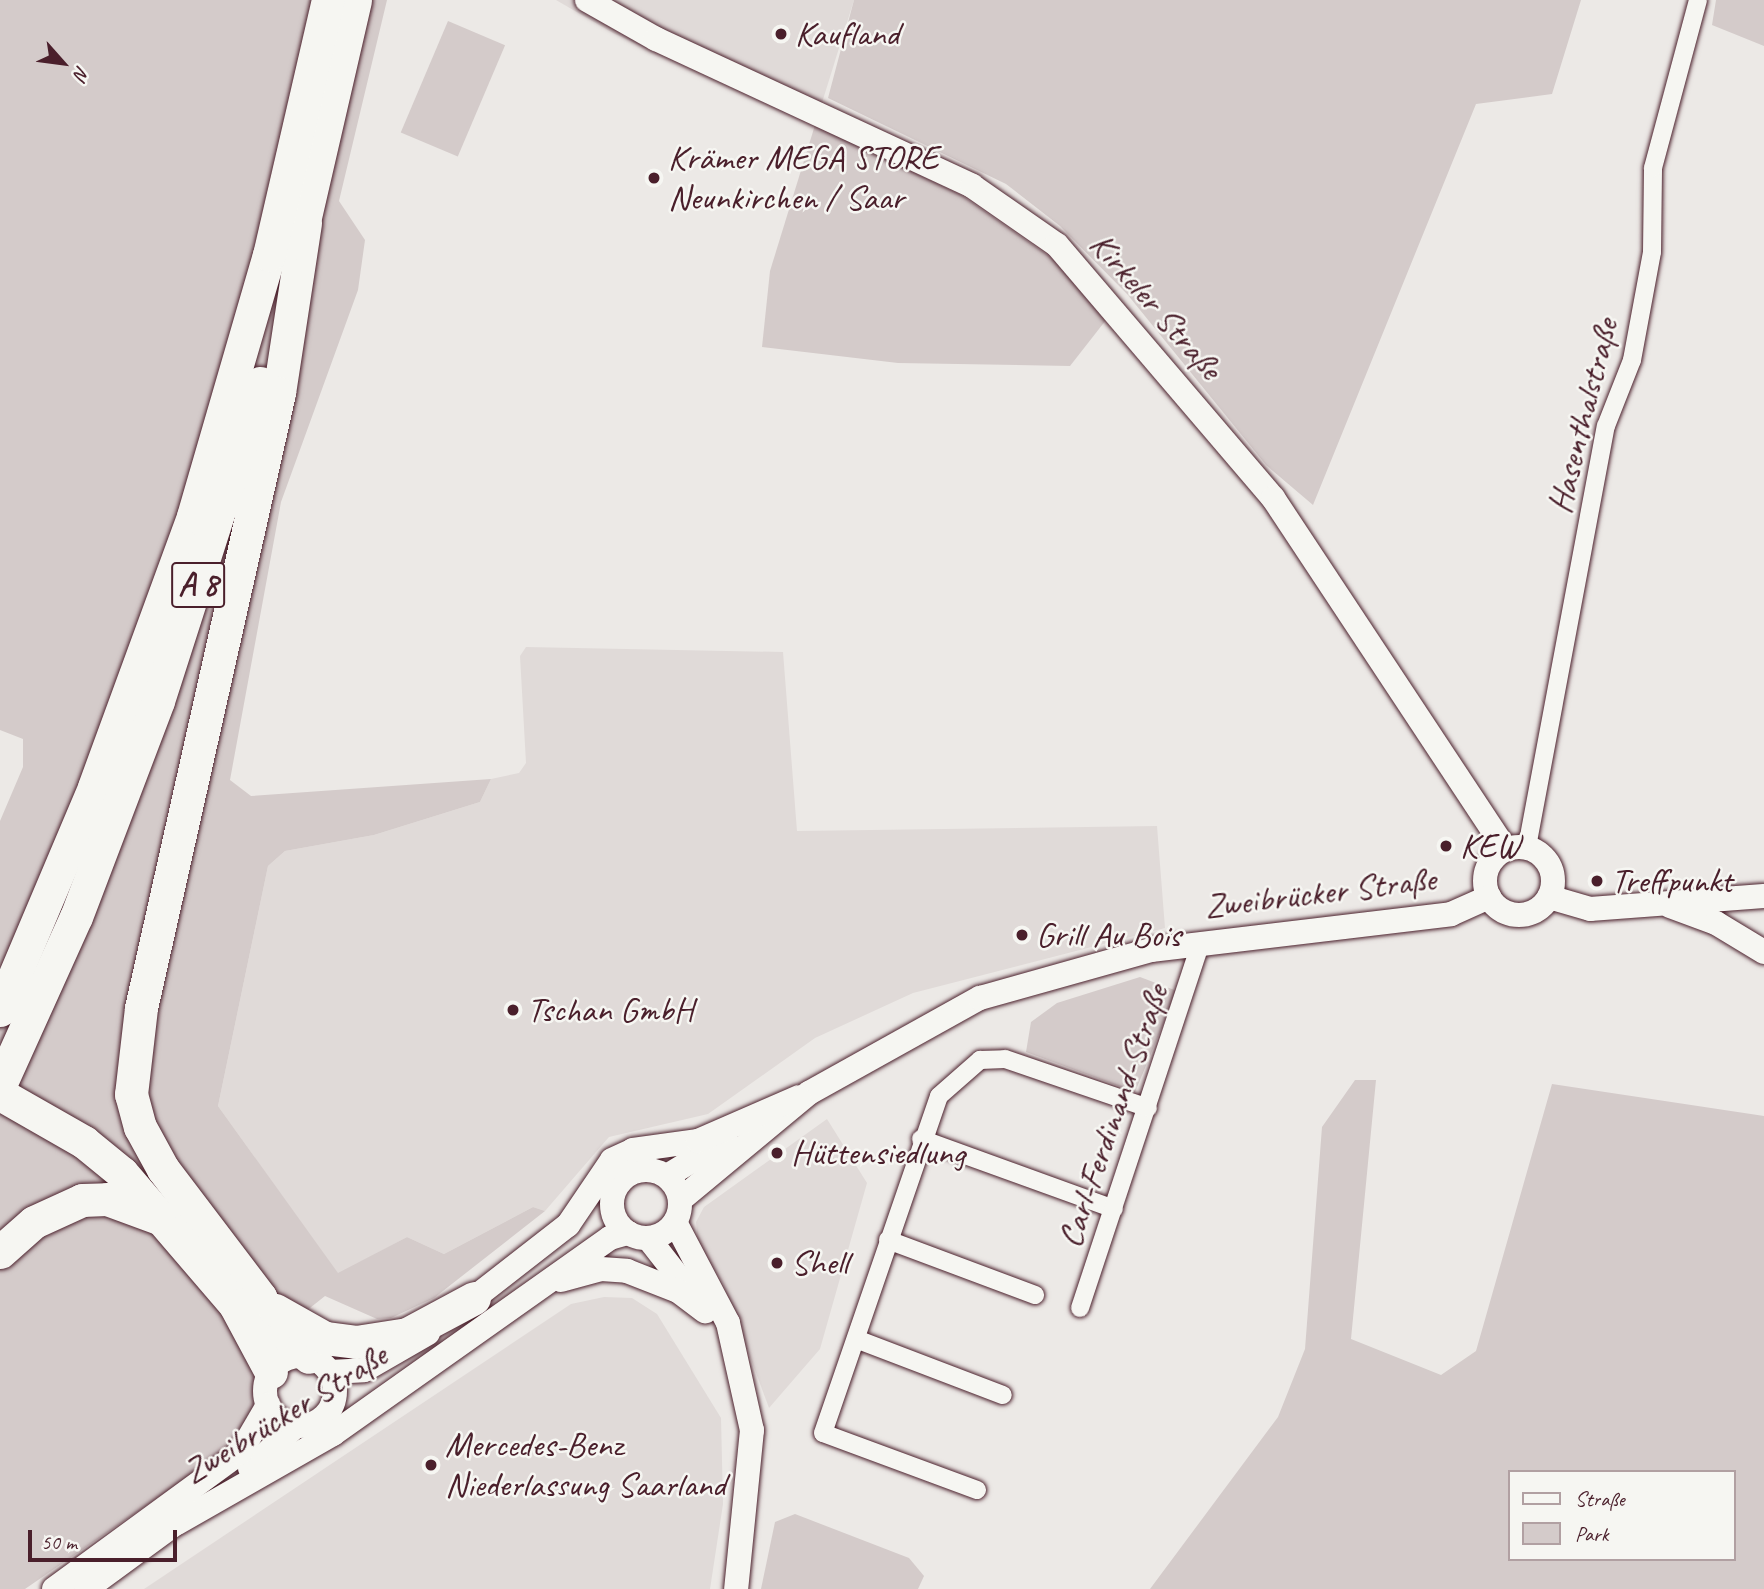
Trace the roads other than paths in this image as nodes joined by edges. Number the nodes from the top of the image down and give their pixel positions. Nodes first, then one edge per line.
1 (328, 0) edge
2 (355, 0) edge
3 (587, 0) edge
4 (1698, 0) edge
5 (304, 223) junction
6 (1516, 848) junction
7 (1764, 896) edge
8 (1489, 897) junction
9 (1549, 897) junction
10 (1656, 902) junction
11 (47, 942) junction
12 (1201, 943) junction
13 (1764, 952) edge
14 (0, 1010) edge
15 (0, 1086) edge
16 (809, 1093) junction
17 (0, 1094) edge
18 (779, 1104) junction
19 (1147, 1108) junction
20 (921, 1139) junction
21 (667, 1177) junction
22 (612, 1201) junction
23 (1114, 1209) junction
24 (678, 1211) junction
25 (168, 1222) junction
26 (638, 1236) junction
27 (888, 1240) junction
28 (0, 1252) edge
29 (529, 1259) junction
30 (1035, 1295) dead end
31 (260, 1297) junction
32 (526, 1297) junction
33 (474, 1298) junction
34 (1080, 1308) dead end
35 (705, 1311) junction
36 (464, 1339) junction
37 (856, 1339) junction
38 (733, 1351) junction
39 (319, 1365) junction
40 (271, 1372) junction
41 (1003, 1395) dead end
42 (268, 1405) junction
43 (327, 1413) junction
44 (296, 1426) junction
45 (977, 1490) dead end
46 (177, 1523) junction
47 (54, 1589) edge
48 (86, 1589) edge
49 (736, 1589) edge

1 - 11 highway, A 8
2 - 5 highway, A 8
3 - 6 main road, Kirkeler Straße
4 - 6 street, Hasenthalstraße
5 - 11 highway, A 8
5 - 31 highway
6 - 8 main road
6 - 9 main road
7 - 10 main road
8 - 9 main road
8 - 12 main road, Zweibrücker Straße
9 - 10 main road
10 - 13 main road
11 - 14 highway, A 8
11 - 15 highway, A 8
12 - 16 main road, Zweibrücker Straße
12 - 19 street, Carl-Ferdinand-Straße
16 - 18 main road, Zweibrücker Straße
16 - 24 main road, Zweibrücker Straße
17 - 25 highway
18 - 21 main road, Zweibrücker Straße
18 - 29 main road, Zweibrücker Straße
19 - 20 street
19 - 23 street, Carl-Ferdinand-Straße
20 - 23 street
20 - 27 street
21 - 22 main road
21 - 24 main road
22 - 26 main road
22 - 29 main road, Zweibrücker Straße
23 - 34 street, Carl-Ferdinand-Straße
24 - 26 main road
24 - 38 main road
25 - 28 highway
25 - 40 highway
26 - 32 main road, Zweibrücker Straße
26 - 35 main road
27 - 30 street
27 - 37 street
29 - 33 main road, Zweibrücker Straße
31 - 33 highway
31 - 39 highway
32 - 35 main road
32 - 36 main road, Zweibrücker Straße
33 - 39 main road, Zweibrücker Straße
35 - 38 main road
36 - 43 main road, Zweibrücker Straße
36 - 46 main road, Zweibrücker Straße
37 - 41 street
37 - 45 street
38 - 49 main road
39 - 40 main road
39 - 43 main road
40 - 42 main road
42 - 44 main road
42 - 47 main road, Zweibrücker Straße
43 - 44 main road
44 - 46 main road, Zweibrücker Straße
46 - 48 main road, Zweibrücker Straße

